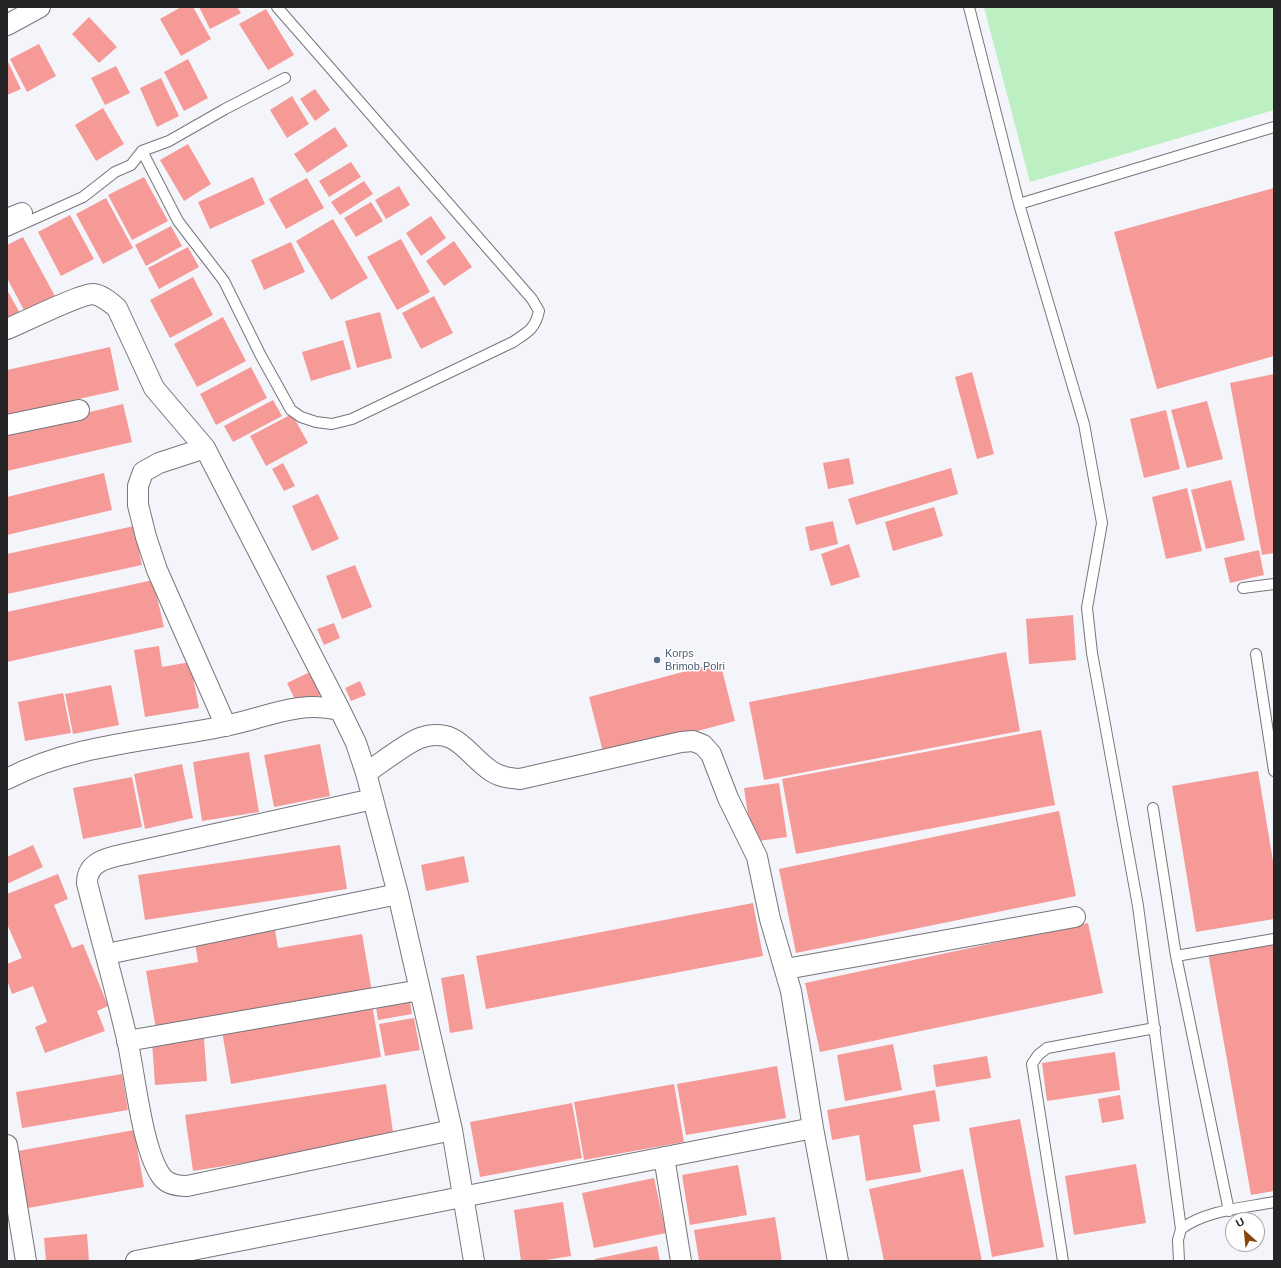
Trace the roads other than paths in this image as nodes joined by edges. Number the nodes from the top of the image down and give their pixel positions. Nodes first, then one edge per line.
1 (40, 7) edge
2 (277, 7) edge
3 (969, 7) edge
4 (7, 25) edge
5 (285, 78) dead end
6 (1274, 127) edge
7 (142, 151) junction
8 (1019, 204) junction
9 (7, 231) edge
10 (7, 329) edge
11 (79, 410) dead end
12 (7, 425) edge
13 (205, 448) junction
14 (1274, 584) edge
15 (1243, 588) dead end
16 (1256, 654) dead end
17 (340, 710) junction
18 (226, 726) junction
19 (1274, 771) edge
20 (366, 773) junction
21 (7, 779) edge
22 (373, 799) junction
23 (1153, 808) dead end
24 (398, 894) junction
25 (1075, 917) dead end
26 (1274, 939) edge
27 (107, 954) junction
28 (1176, 956) junction
29 (786, 969) junction
30 (420, 990) junction
31 (1155, 1028) junction
32 (127, 1041) junction
33 (813, 1128) junction
34 (452, 1130) junction
35 (7, 1145) edge
36 (664, 1158) junction
37 (462, 1198) junction
38 (1274, 1202) edge
39 (1229, 1211) junction
40 (1181, 1229) junction
41 (26, 1261) edge
42 (136, 1261) edge
43 (474, 1261) edge
44 (681, 1261) edge
45 (838, 1261) edge
46 (1063, 1261) edge
47 (1179, 1261) edge

1 - 4 street
2 - 7 lane
3 - 8 lane
5 - 7 lane
6 - 8 lane
7 - 9 lane
8 - 31 lane
10 - 13 street
11 - 12 street
13 - 17 street
13 - 18 street
14 - 15 lane
16 - 19 lane
17 - 18 street
17 - 20 street
18 - 21 street
20 - 22 street
20 - 29 street
22 - 24 street
22 - 27 street
23 - 28 lane
24 - 27 street
24 - 30 street
25 - 29 street
26 - 28 lane
27 - 32 street
28 - 39 lane
29 - 33 street
30 - 32 street
30 - 34 street
31 - 40 lane
31 - 46 lane
32 - 34 street
33 - 36 street
33 - 45 street
34 - 37 street
35 - 41 street
36 - 37 street
36 - 44 street
37 - 42 street
37 - 43 street
38 - 39 lane
39 - 40 lane
40 - 47 lane

